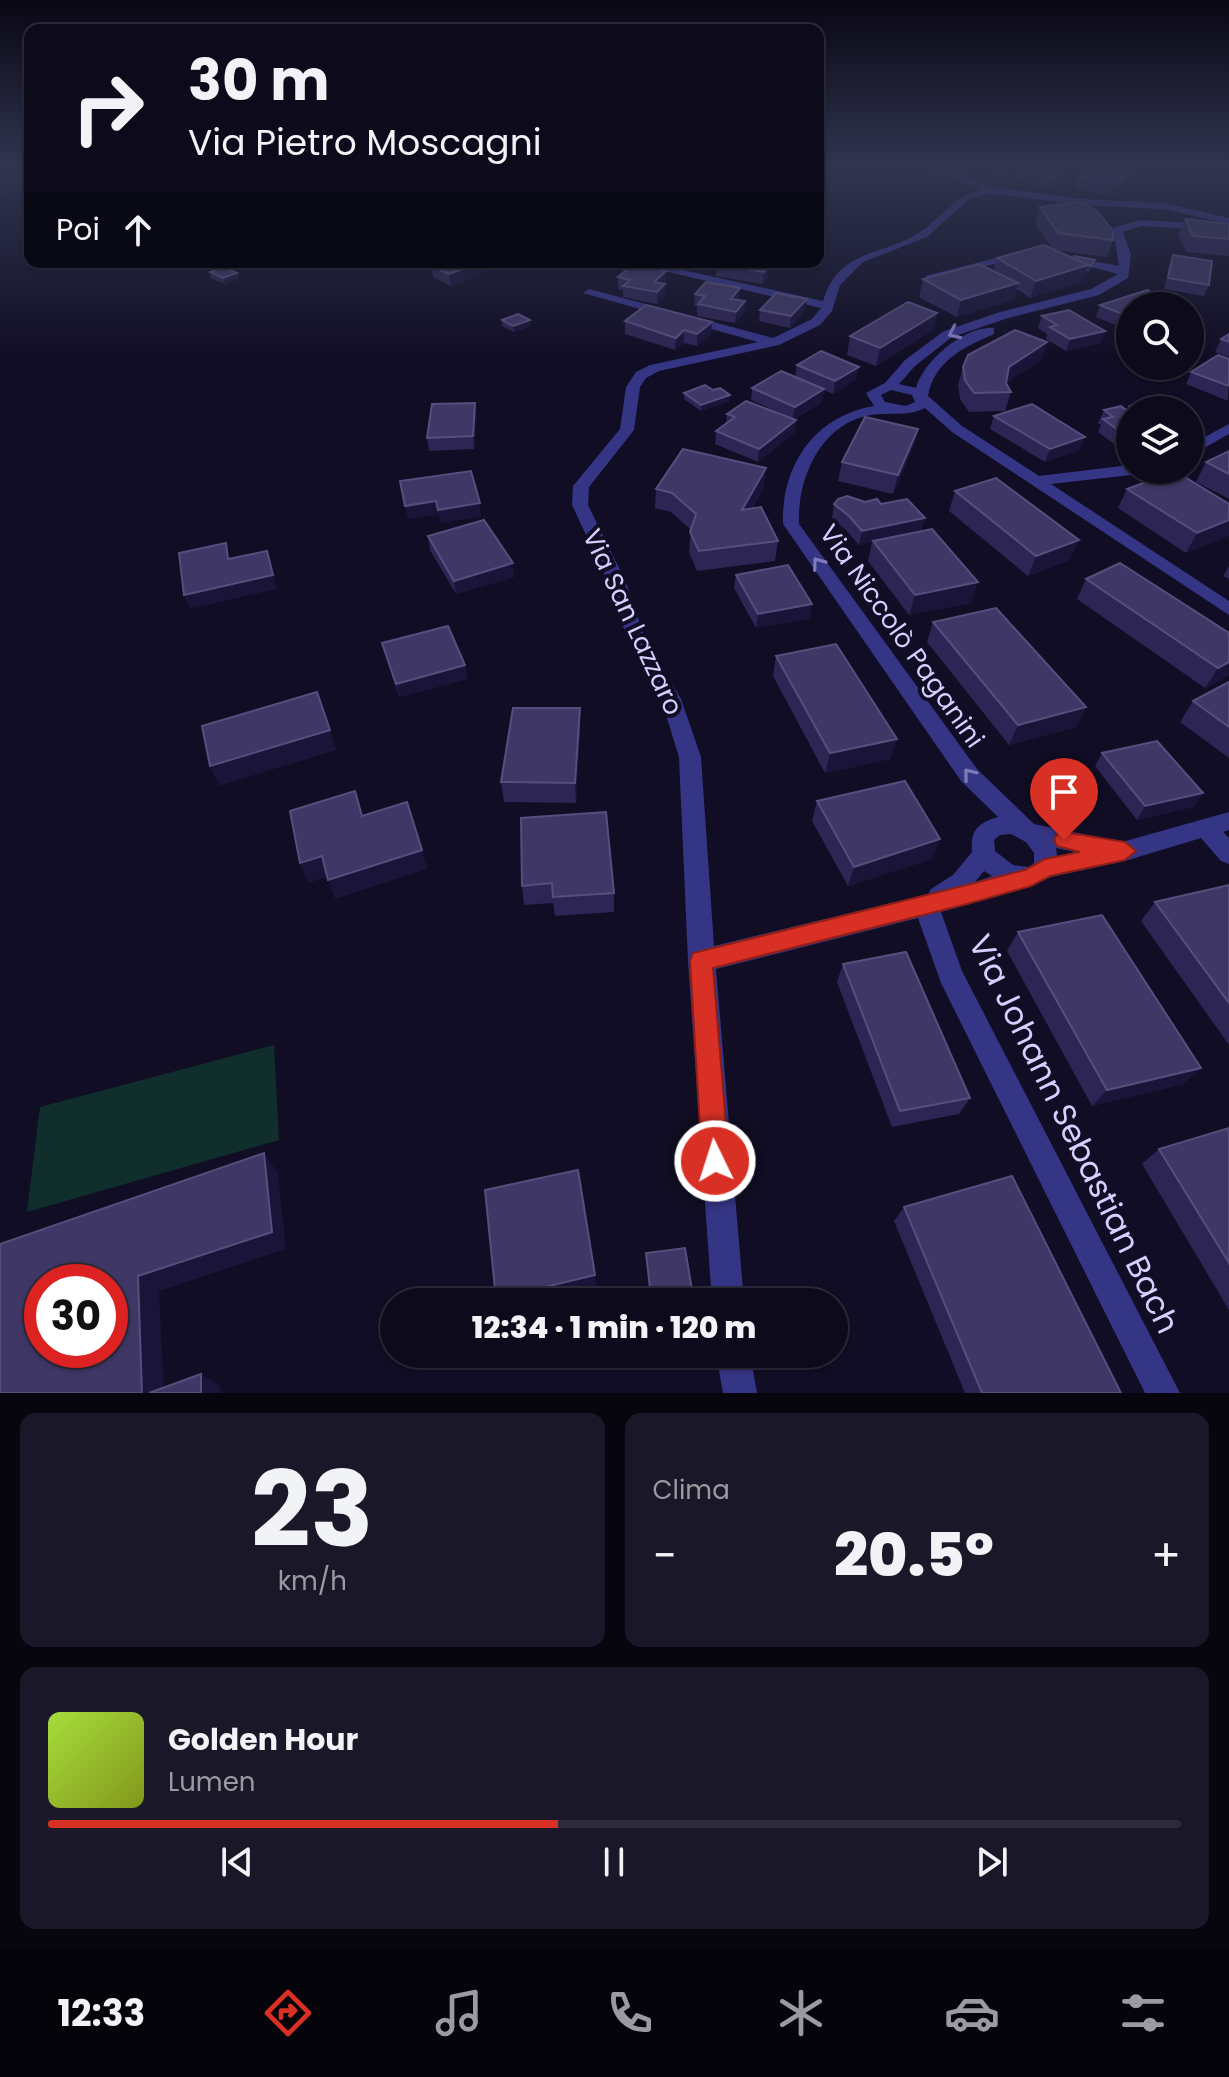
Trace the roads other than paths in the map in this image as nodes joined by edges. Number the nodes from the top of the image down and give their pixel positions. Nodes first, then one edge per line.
1 (926, 232) edge
2 (1118, 232) edge
3 (1039, 255) edge
4 (1053, 256) edge
5 (659, 268) edge
6 (1124, 271) junction
7 (931, 276) edge
8 (589, 293) dead end
9 (828, 306) junction
10 (1029, 311) junction
11 (774, 342) junction
12 (890, 386) junction
13 (922, 398) junction
14 (894, 410) junction
15 (1229, 428) edge
16 (957, 429) junction
17 (1204, 443) edge
18 (1116, 472) edge
19 (1035, 481) junction
20 (1229, 609) edge
21 (1218, 825) edge
22 (1029, 832) junction
23 (1125, 851) junction
24 (984, 854) junction
25 (1229, 854) edge
26 (1045, 868) junction
27 (1020, 877) junction
28 (926, 905) junction
29 (701, 961) junction
30 (727, 1288) edge
31 (737, 1368) edge
32 (740, 1393) edge
33 (1163, 1393) edge

1 - 9 street, Via San Lazzaro
2 - 6 street
3 - 7 street
4 - 6 street
5 - 9 street
6 - 10 street
8 - 11 street
9 - 11 street, Via San Lazzaro
10 -> 12 street
10 - 13 street
11 - 29 street, Via San Lazzaro
12 - 13 street
12 - 14 street
13 - 14 street
13 - 16 street
14 - 16 street
22 -> 14 street, Via Niccolò Paganini
15 - 17 street
16 - 19 street
18 - 19 street
19 - 20 street
21 - 23 street
21 - 25 street
22 - 23 street
22 - 24 street
22 - 26 street
23 - 26 street
24 - 27 street
24 - 28 street
26 - 27 street
27 - 28 street
28 - 29 street
28 - 33 street, Via Johann Sebastian Bach
29 - 30 street, Via San Lazzaro
31 - 32 street

